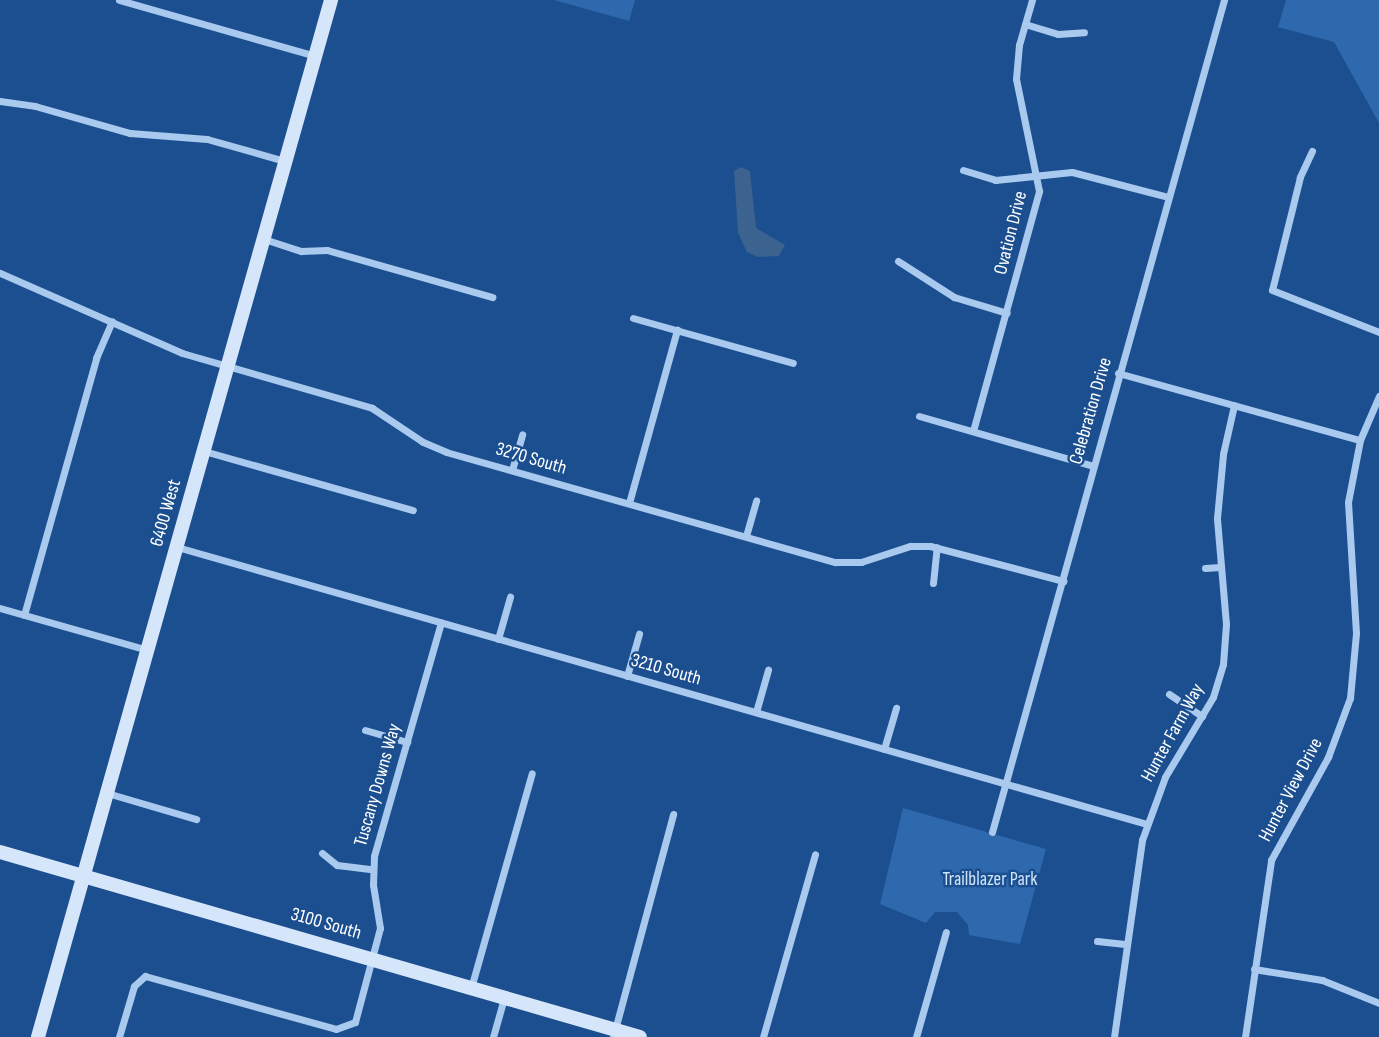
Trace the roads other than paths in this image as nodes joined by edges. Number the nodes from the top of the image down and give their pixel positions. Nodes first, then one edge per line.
1 (119, 0) edge
2 (331, 0) edge
3 (1032, 0) edge
4 (1223, 0) edge
5 (1025, 24) junction
6 (1084, 32) dead end
7 (315, 56) junction
8 (0, 101) edge
9 (1312, 151) dead end
10 (286, 161) junction
11 (963, 170) dead end
12 (1038, 174) junction
13 (1168, 197) junction
14 (264, 239) junction
15 (898, 261) dead end
16 (0, 273) edge
17 (492, 297) dead end
18 (1007, 313) junction
19 (634, 318) dead end
20 (111, 321) junction
21 (677, 330) junction
22 (1379, 332) edge
23 (793, 363) dead end
24 (227, 366) junction
25 (1118, 373) junction
26 (1379, 396) edge
27 (1234, 405) junction
28 (919, 416) dead end
29 (973, 431) junction
30 (522, 434) dead end
31 (1360, 440) junction
32 (204, 451) junction
33 (1093, 466) junction
34 (512, 470) junction
35 (756, 500) dead end
36 (629, 503) junction
37 (413, 510) dead end
38 (746, 536) junction
39 (176, 547) junction
40 (937, 547) junction
41 (1220, 567) junction
42 (1205, 568) dead end
43 (1063, 581) junction
44 (933, 583) dead end
45 (510, 597) dead end
46 (0, 608) edge
47 (23, 615) junction
48 (441, 622) junction
49 (639, 634) dead end
50 (498, 639) junction
51 (147, 650) junction
52 (768, 670) dead end
53 (627, 676) junction
54 (1170, 694) dead end
55 (896, 708) dead end
56 (756, 712) junction
57 (1202, 716) junction
58 (365, 730) dead end
59 (407, 742) junction
60 (884, 749) junction
61 (532, 773) dead end
62 (1005, 784) junction
63 (107, 793) junction
64 (673, 814) dead end
65 (195, 818) dead end
66 (1147, 824) junction
67 (992, 832) dead end
68 (0, 852) edge
69 (322, 853) dead end
70 (815, 854) dead end
71 (372, 869) junction
72 (83, 875) junction
73 (946, 932) dead end
74 (1097, 941) dead end
75 (1125, 944) junction
76 (374, 958) junction
77 (1254, 969) junction
78 (471, 988) junction
79 (504, 998) junction
80 (1379, 1003) edge
81 (614, 1033) edge
82 (38, 1037) edge
83 (118, 1037) edge
84 (493, 1037) edge
85 (640, 1037) edge
86 (763, 1037) edge
87 (916, 1037) edge
88 (1114, 1037) edge
89 (1245, 1037) edge

1 - 7 street
2 - 7 street, 6400 West
3 - 5 street, Ovation Drive
4 - 13 street, Celebration Drive
5 - 6 street
5 - 12 street, Ovation Drive
7 - 10 street, 6400 West
8 - 10 street
9 - 22 street
10 - 14 street, 6400 West
11 - 12 street
12 - 13 street
12 - 18 street, Ovation Drive
13 - 25 street, Celebration Drive
14 - 17 street
14 - 24 street, 6400 West
15 - 18 street
16 - 20 street, 3270 South
18 - 29 street, Ovation Drive
19 - 21 street
20 - 24 street, 3270 South
20 - 47 street
21 - 23 street
21 - 36 street
24 - 32 street, 6400 West
24 - 34 street, 3270 South
25 - 27 street
25 - 33 street, Celebration Drive
26 - 31 street, Hunter View Drive
27 - 31 street
27 - 41 street, Hunter Farm Way
28 - 29 street
29 - 33 street
30 - 34 street
31 - 77 street, Hunter View Drive
32 - 37 street
32 - 39 street, 6400 West
33 - 43 street, Celebration Drive
34 - 36 street, 3270 South
35 - 38 street
36 - 38 street, 3270 South
38 - 40 street, 3270 South
39 - 48 street, 3210 South
39 - 51 street, 6400 West
40 - 43 street
40 - 44 street
41 - 42 street
41 - 57 street, Hunter Farm Way
43 - 62 street, Celebration Drive
45 - 50 street
46 - 47 street
47 - 51 street
48 - 50 street, 3210 South
48 - 59 street, Tuscany Downs Way
49 - 53 street
50 - 53 street, 3210 South
51 - 63 street, 6400 West
52 - 56 street
53 - 56 street, 3210 South
54 - 57 street
55 - 60 street
56 - 60 street, 3210 South
57 - 66 street, Hunter Farm Way
58 - 59 street
59 - 71 street, Tuscany Downs Way
60 - 62 street, 3210 South
61 - 78 street
62 - 66 street, 3210 South
62 - 67 street, Celebration Drive
63 - 65 street
63 - 72 street, 6400 West
64 - 81 street
66 - 75 street, Hunter Farm Way
68 - 72 street, 3100 South
69 - 71 street
70 - 86 street
71 - 76 street, Tuscany Downs Way
72 - 76 street, 3100 South
72 - 82 street, 6400 West
73 - 87 street
74 - 75 street
75 - 88 street, Hunter Farm Way
76 - 78 street, 3100 South
76 - 83 street, Tuscany Downs Way
77 - 80 street
77 - 89 street, Hunter View Drive
78 - 79 street, 3100 South
79 - 81 street, 3100 South
79 - 84 street
81 - 85 street, 3100 South

